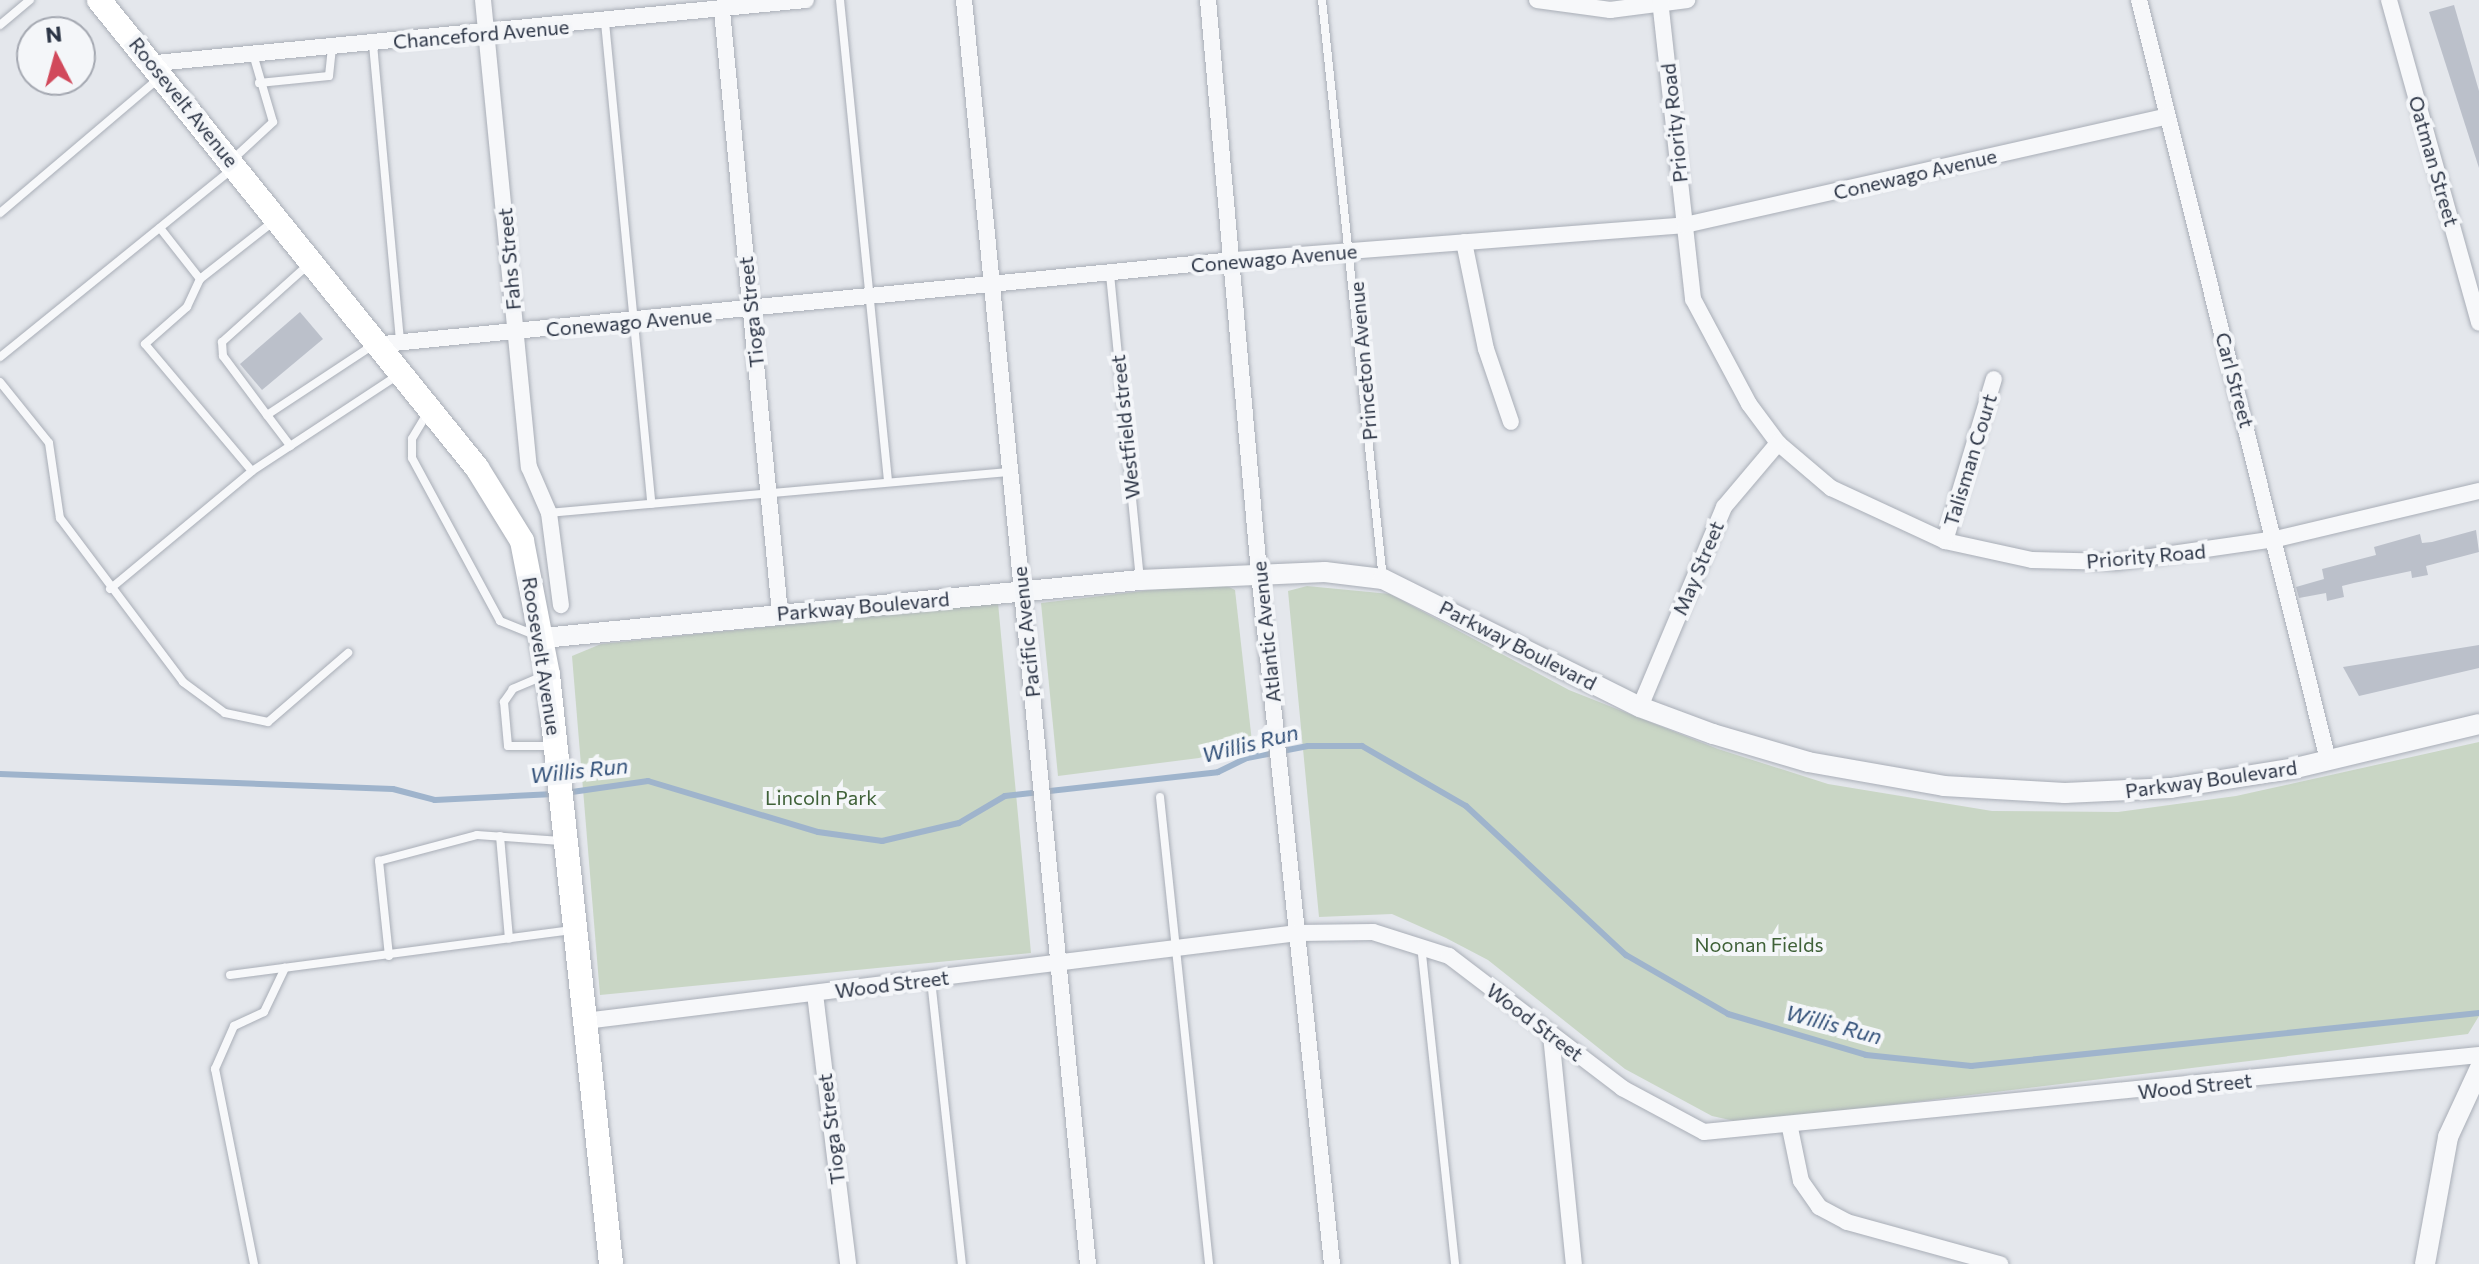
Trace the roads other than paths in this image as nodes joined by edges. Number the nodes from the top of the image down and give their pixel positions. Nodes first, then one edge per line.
1 (30, 0) edge
2 (99, 0) edge
3 (483, 0) edge
4 (806, 0) edge
5 (840, 0) edge
6 (964, 0) edge
7 (1208, 0) edge
8 (1322, 0) edge
9 (1537, 0) edge
10 (1687, 0) edge
11 (2139, 0) edge
12 (2389, 0) edge
13 (1660, 2) edge
14 (722, 11) junction
15 (605, 22) junction
16 (0, 25) edge
17 (489, 33) junction
18 (373, 44) junction
19 (332, 47) junction
20 (253, 54) junction
21 (160, 69) junction
22 (259, 83) junction
23 (2166, 117) junction
24 (233, 163) junction
25 (0, 213) edge
26 (276, 219) junction
27 (1685, 225) junction
28 (160, 228) junction
29 (1464, 242) junction
30 (1353, 250) junction
31 (1233, 260) junction
32 (310, 263) junction
33 (1110, 274) junction
34 (200, 279) junction
35 (990, 288) junction
36 (868, 299) junction
37 (751, 312) junction
38 (632, 320) junction
39 (2479, 323) edge
40 (516, 332) junction
41 (400, 343) junction
42 (373, 345) junction
43 (0, 357) edge
44 (398, 375) junction
45 (1994, 379) dead end
46 (0, 382) edge
47 (429, 411) junction
48 (267, 415) junction
49 (1511, 422) dead end
50 (1778, 443) junction
51 (290, 446) junction
52 (252, 471) junction
53 (1007, 472) junction
54 (888, 481) junction
55 (768, 491) junction
56 (2479, 491) edge
57 (651, 504) junction
58 (549, 513) junction
59 (2276, 539) junction
60 (1945, 541) junction
61 (1259, 573) junction
62 (1383, 579) junction
63 (1140, 580) junction
64 (110, 589) junction
65 (1022, 591) junction
66 (561, 605) dead end
67 (780, 613) junction
68 (543, 638) junction
69 (348, 653) dead end
70 (548, 675) junction
71 (1640, 707) junction
72 (2479, 724) edge
73 (556, 746) junction
74 (2328, 760) junction
75 (1160, 797) dead end
76 (565, 832) junction
77 (500, 836) junction
78 (575, 930) junction
79 (1298, 933) junction
80 (509, 939) junction
81 (1420, 944) junction
82 (1177, 949) junction
83 (389, 956) junction
84 (1056, 964) junction
85 (285, 968) junction
86 (230, 975) dead end
87 (931, 980) junction
88 (815, 994) junction
89 (585, 1021) junction
90 (1551, 1035) junction
91 (2479, 1055) edge
92 (2479, 1070) edge
93 (1790, 1128) junction
94 (254, 1264) edge
95 (611, 1264) edge
96 (848, 1264) edge
97 (962, 1264) edge
98 (1088, 1264) edge
99 (1209, 1264) edge
100 (1332, 1264) edge
101 (1455, 1264) edge
102 (1574, 1264) edge
103 (2000, 1264) edge
104 (2425, 1264) edge

1 - 16 lane
2 - 21 main road, Roosevelt Avenue
3 - 17 street, Fahs Street
4 - 14 street, Chanceford Avenue
5 - 36 lane
6 - 35 street, Pacific Avenue
7 - 31 street, Atlantic Avenue
8 - 30 lane, Princeton Avenue
9 - 13 street
10 - 13 street
11 - 23 street, Carl Street
12 - 39 street, Oatman Street
13 - 27 street, Priority Road
14 - 15 street, Chanceford Avenue
14 - 37 street, Tioga Street
15 - 17 street, Chanceford Avenue
15 - 38 lane
17 - 18 street, Chanceford Avenue
17 - 40 street, Fahs Street
18 - 19 street, Chanceford Avenue
18 - 41 lane
19 - 20 street, Chanceford Avenue
19 - 22 lane
20 - 21 street, Chanceford Avenue
20 - 22 lane
21 - 24 main road, Roosevelt Avenue
21 - 25 lane
22 - 24 lane
23 - 27 street, Conewago Avenue
23 - 59 street, Carl Street
24 - 26 main road, Roosevelt Avenue
24 - 28 lane
26 - 32 main road, Roosevelt Avenue
26 - 34 lane
27 - 29 street, Conewago Avenue
27 - 50 street, Priority Road
28 - 34 lane
28 - 43 lane
29 - 30 street, Conewago Avenue
29 - 49 street
30 - 31 street, Conewago Avenue
30 - 62 lane, Princeton Avenue
31 - 33 street, Conewago Avenue
31 - 61 street, Atlantic Avenue
32 - 42 main road, Roosevelt Avenue
32 - 48 lane
33 - 35 street, Conewago Avenue
33 - 63 lane, Westfield street
34 - 52 lane
35 - 36 street, Conewago Avenue
35 - 53 street, Pacific Avenue
36 - 37 street, Conewago Avenue
36 - 54 lane
37 - 38 street, Conewago Avenue
37 - 55 street, Tioga Street
38 - 40 street, Conewago Avenue
38 - 57 lane
40 - 41 street, Conewago Avenue
40 - 58 street, Fahs Street
41 - 42 street, Conewago Avenue
42 - 44 main road, Roosevelt Avenue
42 - 48 lane
44 - 47 main road, Roosevelt Avenue
44 - 51 lane
45 - 60 street, Talisman Court
46 - 64 lane
47 - 68 main road, Roosevelt Avenue
47 - 68 lane
48 - 51 lane
50 - 60 street, Priority Road
50 - 71 street, May Street
51 - 52 lane
52 - 64 lane
53 - 54 lane
53 - 65 street, Pacific Avenue
54 - 55 lane
55 - 57 lane
55 - 67 street, Tioga Street
56 - 59 street, Priority Road
57 - 58 lane
58 - 66 street, Fahs Street
59 - 60 street, Priority Road
59 - 74 street, Carl Street
61 - 62 street, Parkway Boulevard
61 - 63 street, Parkway Boulevard
61 - 79 street, Atlantic Avenue
62 - 71 street, Parkway Boulevard
63 - 65 street, Parkway Boulevard
64 - 69 lane
65 - 67 street, Parkway Boulevard
65 - 84 street, Pacific Avenue
67 - 68 street, Parkway Boulevard
68 - 70 main road, Roosevelt Avenue
70 - 73 main road, Roosevelt Avenue
70 - 73 lane
71 - 74 street, Parkway Boulevard
72 - 74 street, Parkway Boulevard
73 - 76 main road, Roosevelt Avenue
75 - 82 lane
76 - 77 lane
76 - 78 main road, Roosevelt Avenue
77 - 80 lane
77 - 83 lane
78 - 80 lane
78 - 89 main road, Roosevelt Avenue
79 - 81 street, Wood Street
79 - 82 street, Wood Street
79 - 100 street, Atlantic Avenue
80 - 83 lane
81 - 90 street, Wood Street
81 - 101 lane
82 - 84 street, Wood Street
82 - 99 lane
83 - 85 lane
84 - 87 street, Wood Street
84 - 98 street, Pacific Avenue
85 - 86 lane
85 - 94 lane
87 - 88 street, Wood Street
87 - 97 lane
88 - 89 street, Wood Street
88 - 96 street, Tioga Street
89 - 95 main road, Roosevelt Avenue
90 - 93 street, Wood Street
90 - 102 street
91 - 93 street, Wood Street
92 - 104 street
93 - 103 street

